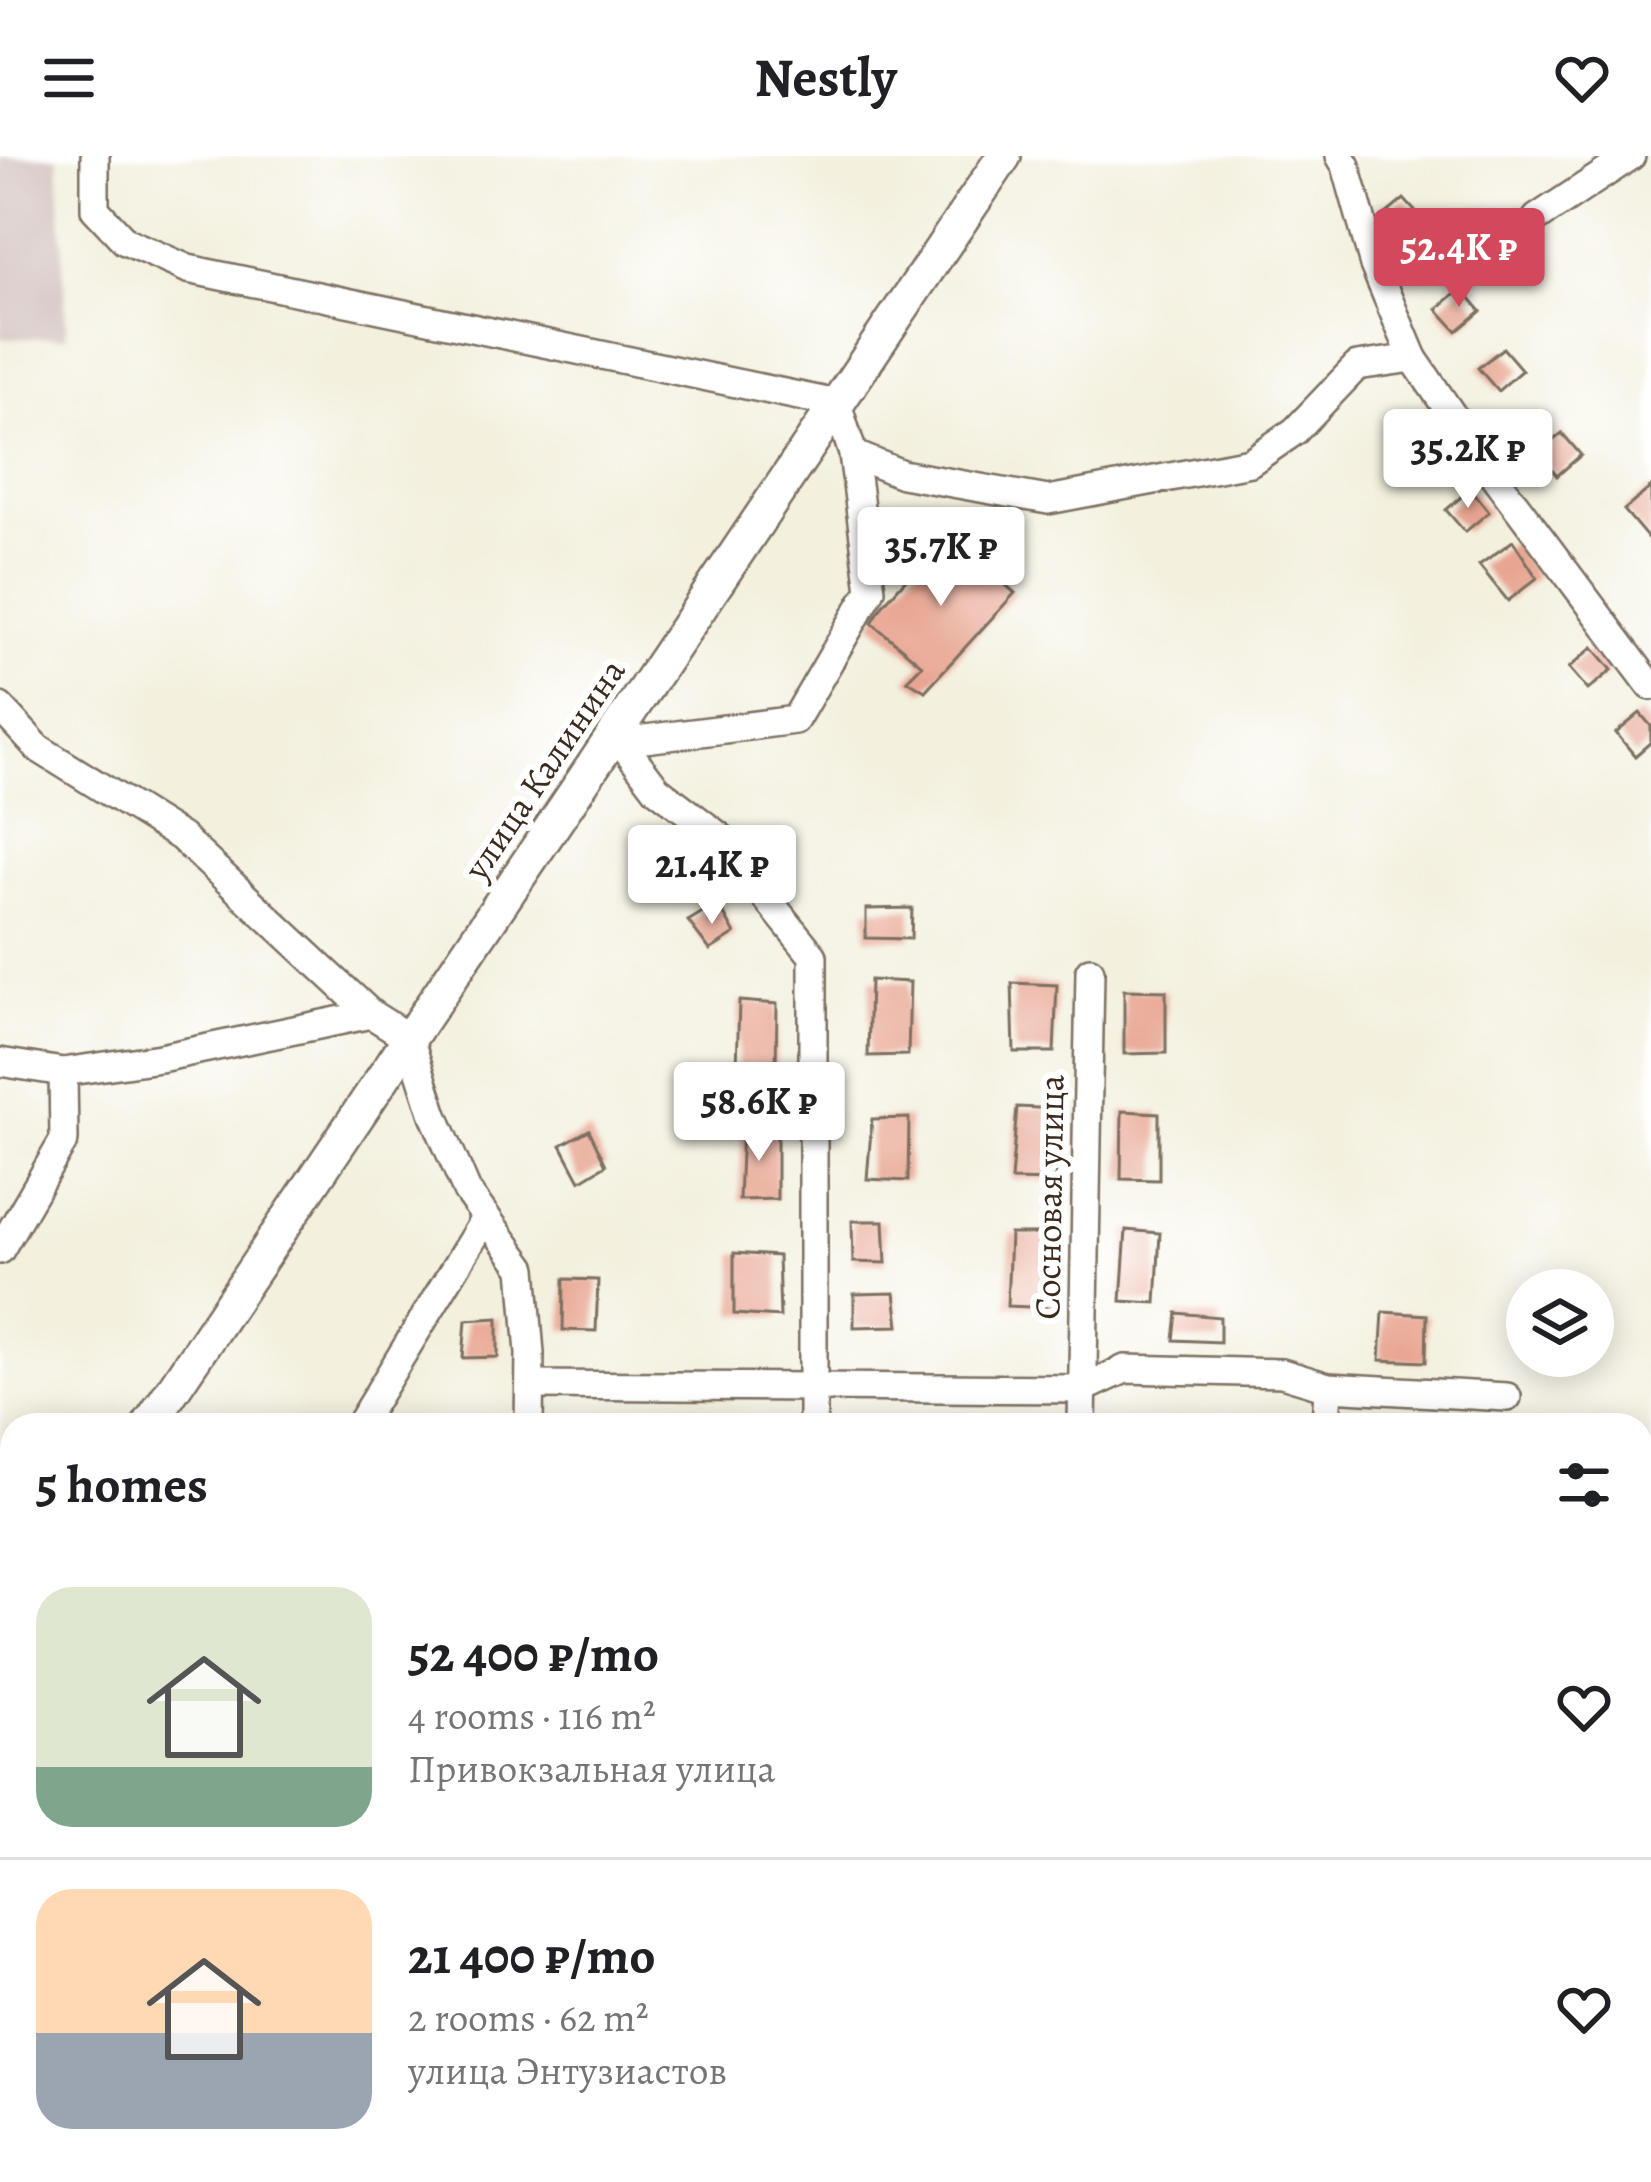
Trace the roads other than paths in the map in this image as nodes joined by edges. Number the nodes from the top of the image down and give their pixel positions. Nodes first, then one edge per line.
1 (95, 156) edge
2 (1004, 156) edge
3 (1340, 156) edge
4 (1631, 156) edge
5 (1537, 218) dead end
6 (1413, 358) junction
7 (837, 404) junction
8 (854, 454) junction
9 (1651, 686) edge
10 (0, 707) edge
11 (621, 733) junction
12 (1090, 971) dead end
13 (371, 1014) junction
14 (410, 1038) junction
15 (0, 1062) edge
16 (63, 1072) junction
17 (486, 1217) junction
18 (0, 1250) edge
19 (530, 1385) junction
20 (1328, 1387) junction
21 (813, 1388) junction
22 (1082, 1389) junction
23 (1507, 1397) dead end
24 (157, 1413) edge
25 (366, 1413) edge
26 (529, 1413) edge
27 (813, 1413) edge
28 (1082, 1413) edge
29 (1327, 1413) edge

1 - 7 street
2 - 7 main road, улица Калинина
3 - 6 street
4 - 5 street
6 - 8 street
6 - 9 street
7 - 8 street
7 - 11 main road, улица Калинина
8 - 11 street
10 - 13 street
11 - 14 main road, улица Калинина
11 - 21 street
12 - 22 street, Сосновая улица
13 - 14 street
13 - 16 street
14 - 17 street
14 - 24 main road, улица Калинина
15 - 16 street
16 - 18 street
17 - 19 street
17 - 25 street
19 - 21 street
19 - 26 street
20 - 22 street
20 - 23 street
20 - 29 street
21 - 22 street
21 - 27 street
22 - 28 street, Сосновая улица

